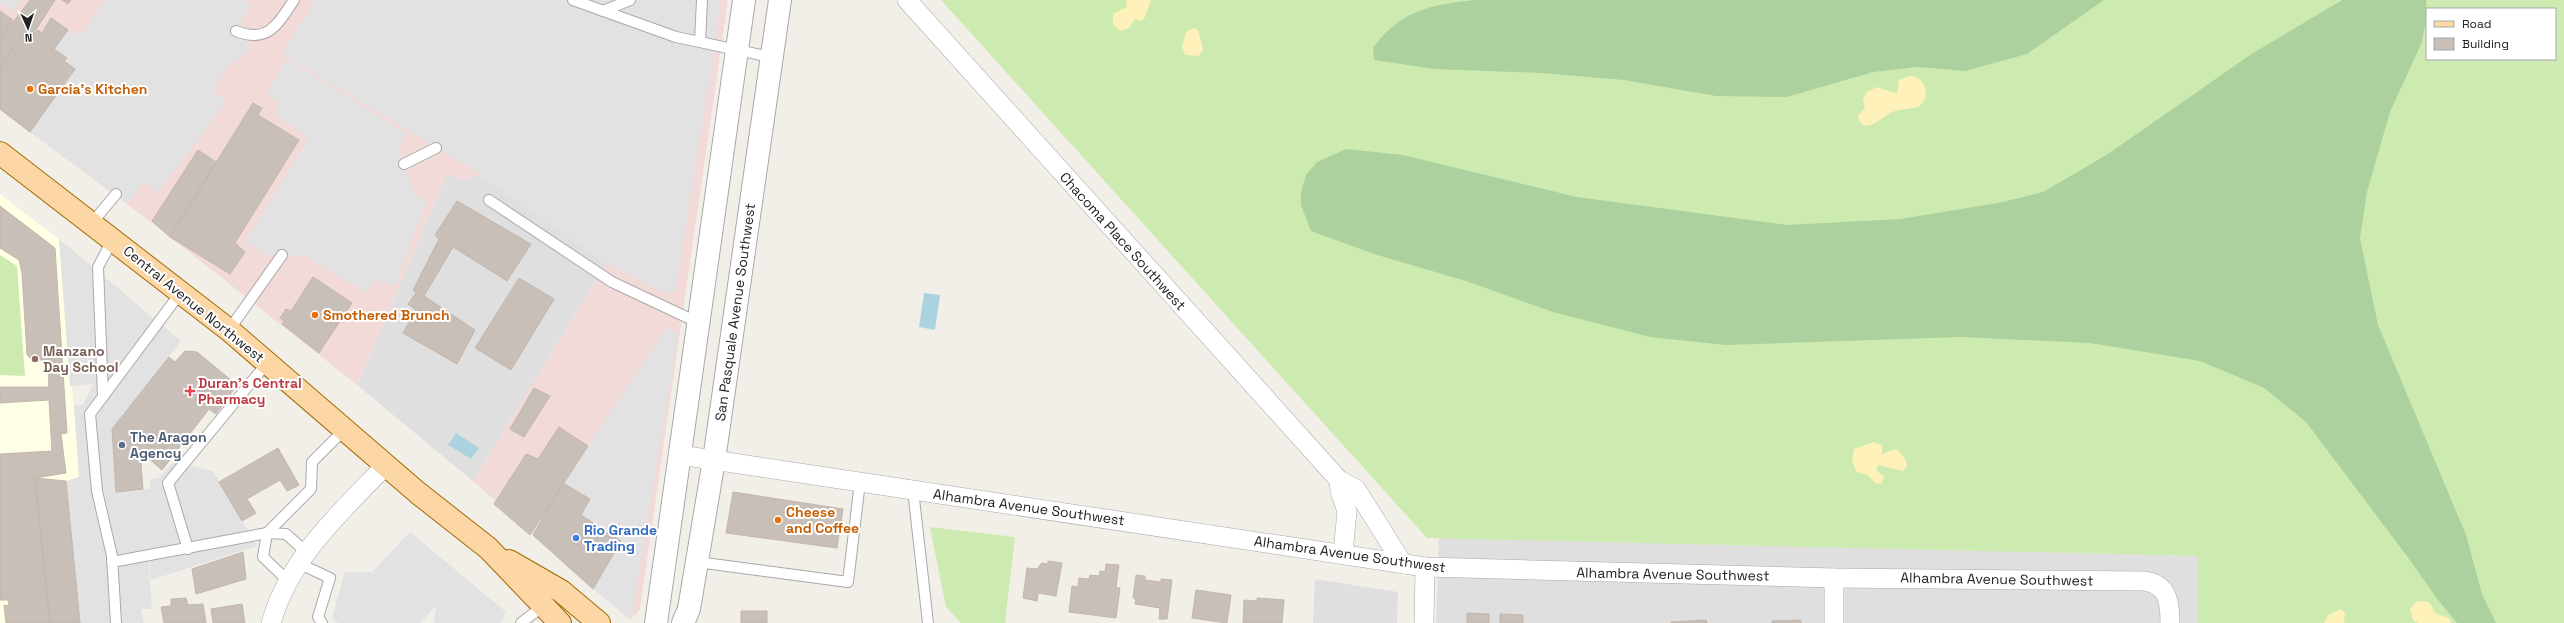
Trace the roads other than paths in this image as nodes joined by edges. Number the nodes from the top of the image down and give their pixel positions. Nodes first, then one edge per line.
1 (294, 0) edge
2 (573, 0) edge
3 (630, 0) edge
4 (702, 0) edge
5 (744, 0) edge
6 (780, 0) edge
7 (908, 0) edge
8 (603, 11) junction
9 (236, 31) dead end
10 (700, 42) junction
11 (737, 50) junction
12 (771, 58) junction
13 (436, 148) dead end
14 (0, 153) edge
15 (404, 164) dead end
16 (116, 194) dead end
17 (489, 200) dead end
18 (92, 223) junction
19 (113, 239) junction
20 (282, 255) dead end
21 (181, 292) junction
22 (699, 323) junction
23 (230, 330) junction
24 (267, 363) junction
25 (103, 396) junction
26 (345, 429) junction
27 (680, 455) junction
28 (714, 460) junction
29 (386, 465) junction
30 (1339, 480) junction
31 (860, 482) junction
32 (913, 490) junction
33 (267, 533) junction
34 (488, 548) junction
35 (188, 549) junction
36 (1343, 553) junction
37 (302, 557) junction
38 (112, 562) junction
39 (697, 562) junction
40 (1403, 564) junction
41 (1425, 567) junction
42 (1834, 578) junction
43 (287, 580) junction
44 (542, 606) junction
45 (116, 623) edge
46 (270, 623) edge
47 (322, 623) edge
48 (521, 623) edge
49 (560, 623) edge
50 (599, 623) edge
51 (656, 623) edge
52 (683, 623) edge
53 (928, 623) edge
54 (1424, 623) edge
55 (1834, 623) edge
56 (2170, 623) edge

1 - 9 lane
2 - 8 lane
3 - 8 lane
4 - 10 lane
5 - 11 street
6 - 12 street, San Pasquale Avenue Southwest
7 - 30 street, Chacoma Place Southwest
8 - 10 lane
10 - 11 lane
11 - 12 lane
11 - 22 street
12 - 28 street, San Pasquale Avenue Southwest
13 - 15 lane
14 - 18 main road, Central Avenue Northwest
16 - 18 lane
17 - 22 lane
18 - 19 main road, Central Avenue Northwest
19 - 21 main road, Central Avenue Northwest
19 - 25 lane
20 - 23 lane
21 - 23 main road, Central Avenue Northwest
21 - 25 lane
22 - 27 street
23 - 24 main road, Central Avenue Northwest
24 - 26 main road, Central Avenue Northwest
24 - 35 lane
25 - 38 lane
26 - 29 main road, Central Avenue Northwest
26 - 33 lane
27 - 28 street, Alhambra Avenue Southwest
27 - 51 street
28 - 31 street, Alhambra Avenue Southwest
28 - 39 street, San Pasquale Avenue Southwest
29 - 34 main road, Central Avenue Northwest
29 - 37 street
30 - 36 street
30 - 40 street, Chacoma Place Southwest
31 - 32 street, Alhambra Avenue Southwest
31 - 39 lane
32 - 36 street, Alhambra Avenue Southwest
32 - 53 lane
33 - 35 lane
33 - 37 lane
33 - 43 lane
34 - 44 main road, Central Avenue Northwest
34 - 50 main road
35 - 38 lane
36 - 40 street, Alhambra Avenue Southwest
37 - 43 street
37 - 47 lane
38 - 45 lane
39 - 52 street, San Pasquale Avenue Southwest
40 - 41 street, Alhambra Avenue Southwest
41 - 42 street, Alhambra Avenue Southwest
41 - 54 street
42 - 55 street
42 - 56 street, Alhambra Avenue Southwest
43 - 46 street
44 - 48 lane
44 - 49 main road, Central Avenue Northwest

